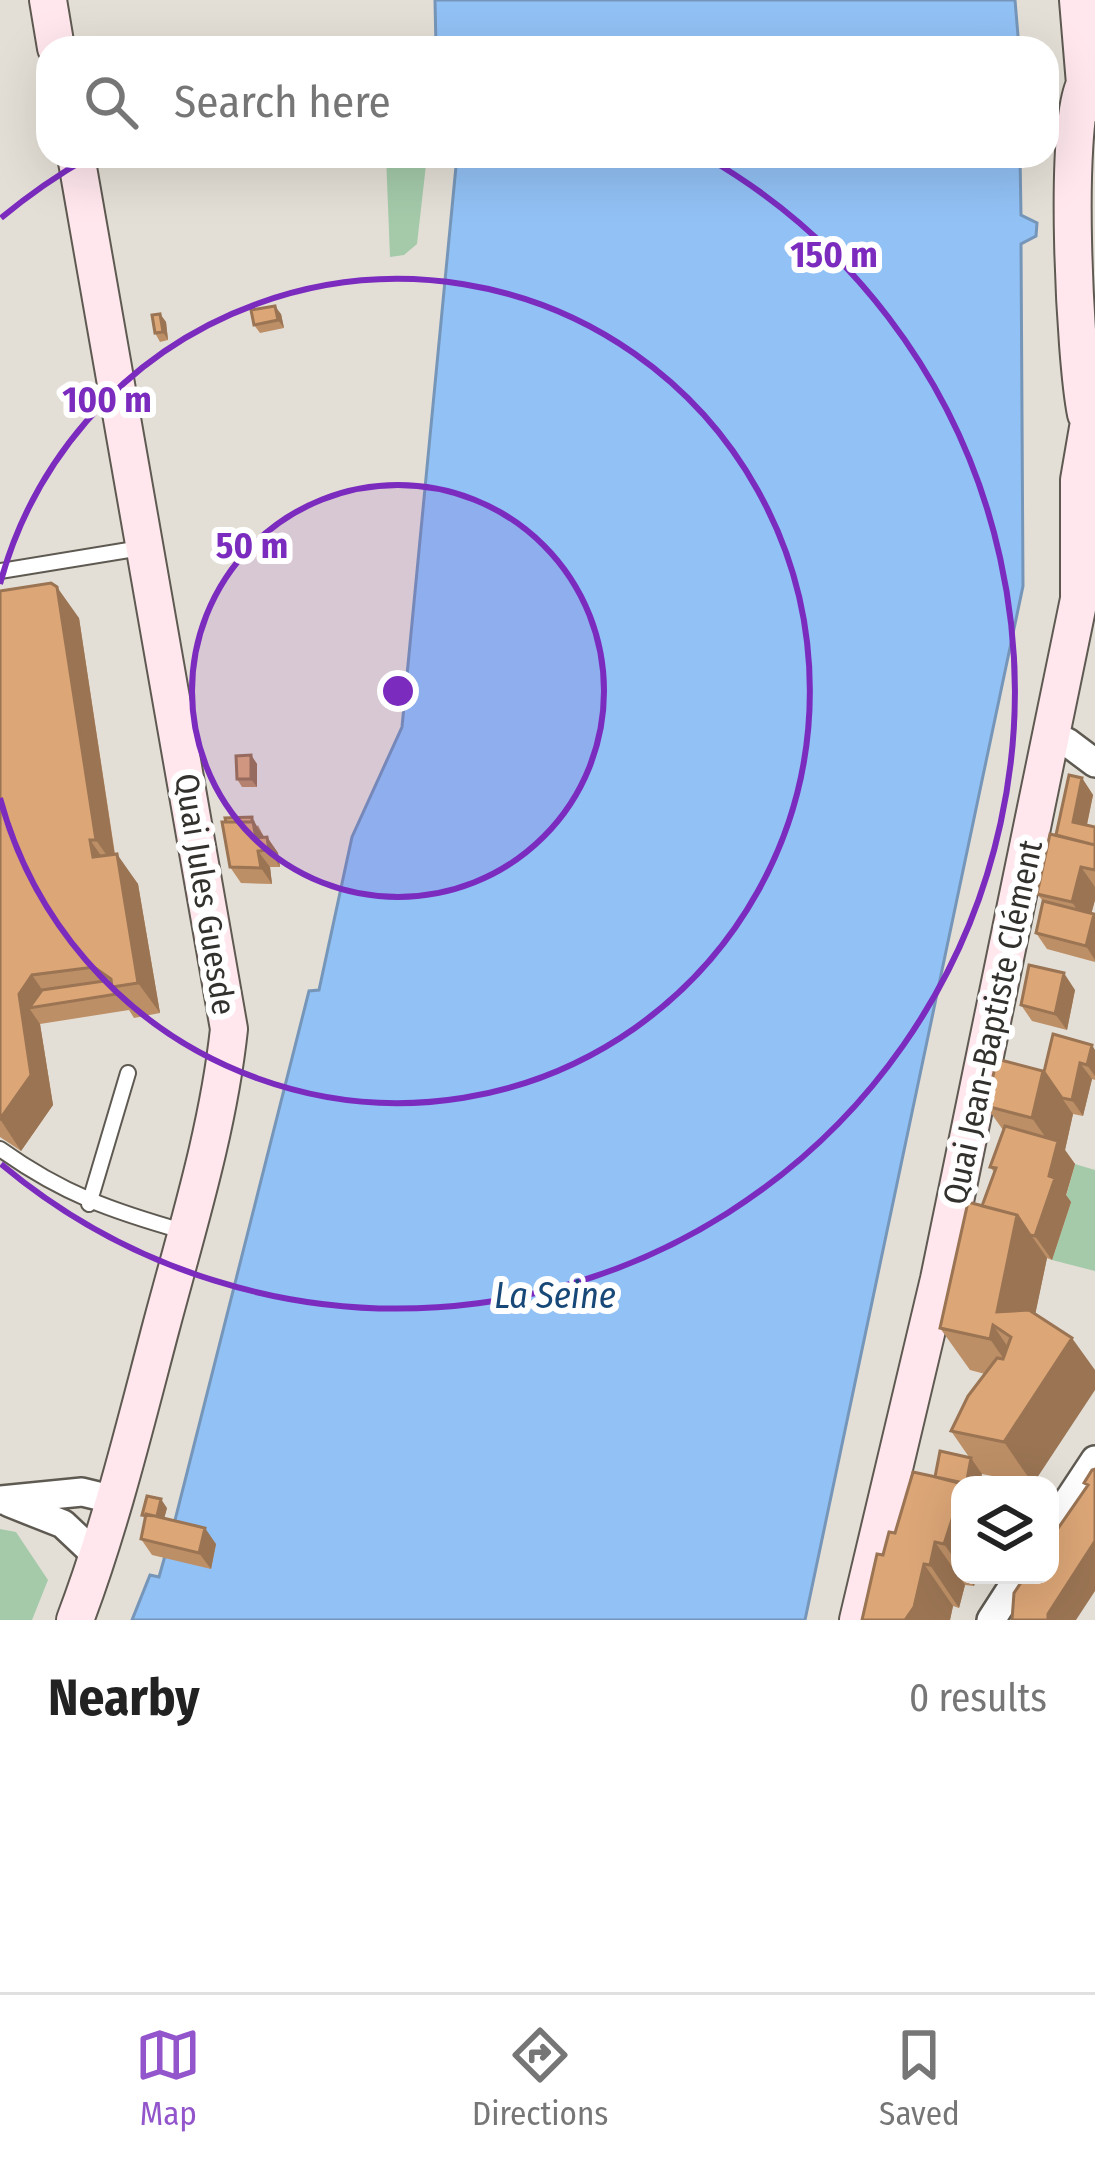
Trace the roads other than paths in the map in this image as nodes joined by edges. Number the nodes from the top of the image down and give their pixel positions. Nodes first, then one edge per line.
1 (48, 0) edge
2 (1085, 18) edge
3 (54, 36) edge
4 (78, 168) edge
5 (1093, 402) edge
6 (1095, 477) edge
7 (146, 547) junction
8 (0, 572) edge
9 (1095, 598) edge
10 (1081, 753) edge
11 (128, 1073) dead end
12 (0, 1149) edge
13 (89, 1204) junction
14 (187, 1232) junction
15 (1095, 1460) edge
16 (0, 1500) edge
17 (115, 1500) junction
18 (1059, 1514) edge
19 (98, 1557) junction
20 (1014, 1584) edge
21 (75, 1620) edge
22 (858, 1620) edge
23 (875, 1620) edge
24 (991, 1620) edge

1 - 3 main road
2 - 5 main road, Quai Jean-Baptiste Clément
4 - 7 main road, Quai Jules Guesde
5 - 6 main road, Quai Jean-Baptiste Clément
5 - 22 main road, Quai Jean-Baptiste Clément
7 - 8 lane
7 - 14 main road, Quai Jules Guesde
9 - 10 main road, Quai Jean-Baptiste Clément
10 - 23 main road, Quai Jean-Baptiste Clément
11 - 13 lane
12 - 13 lane
13 - 14 lane
14 - 17 main road, Quai Jules Guesde
15 - 18 street
16 - 17 street
16 - 19 street
17 - 19 main road, Quai Jules Guesde
19 - 21 main road, Quai Jules Guesde
20 - 24 street

